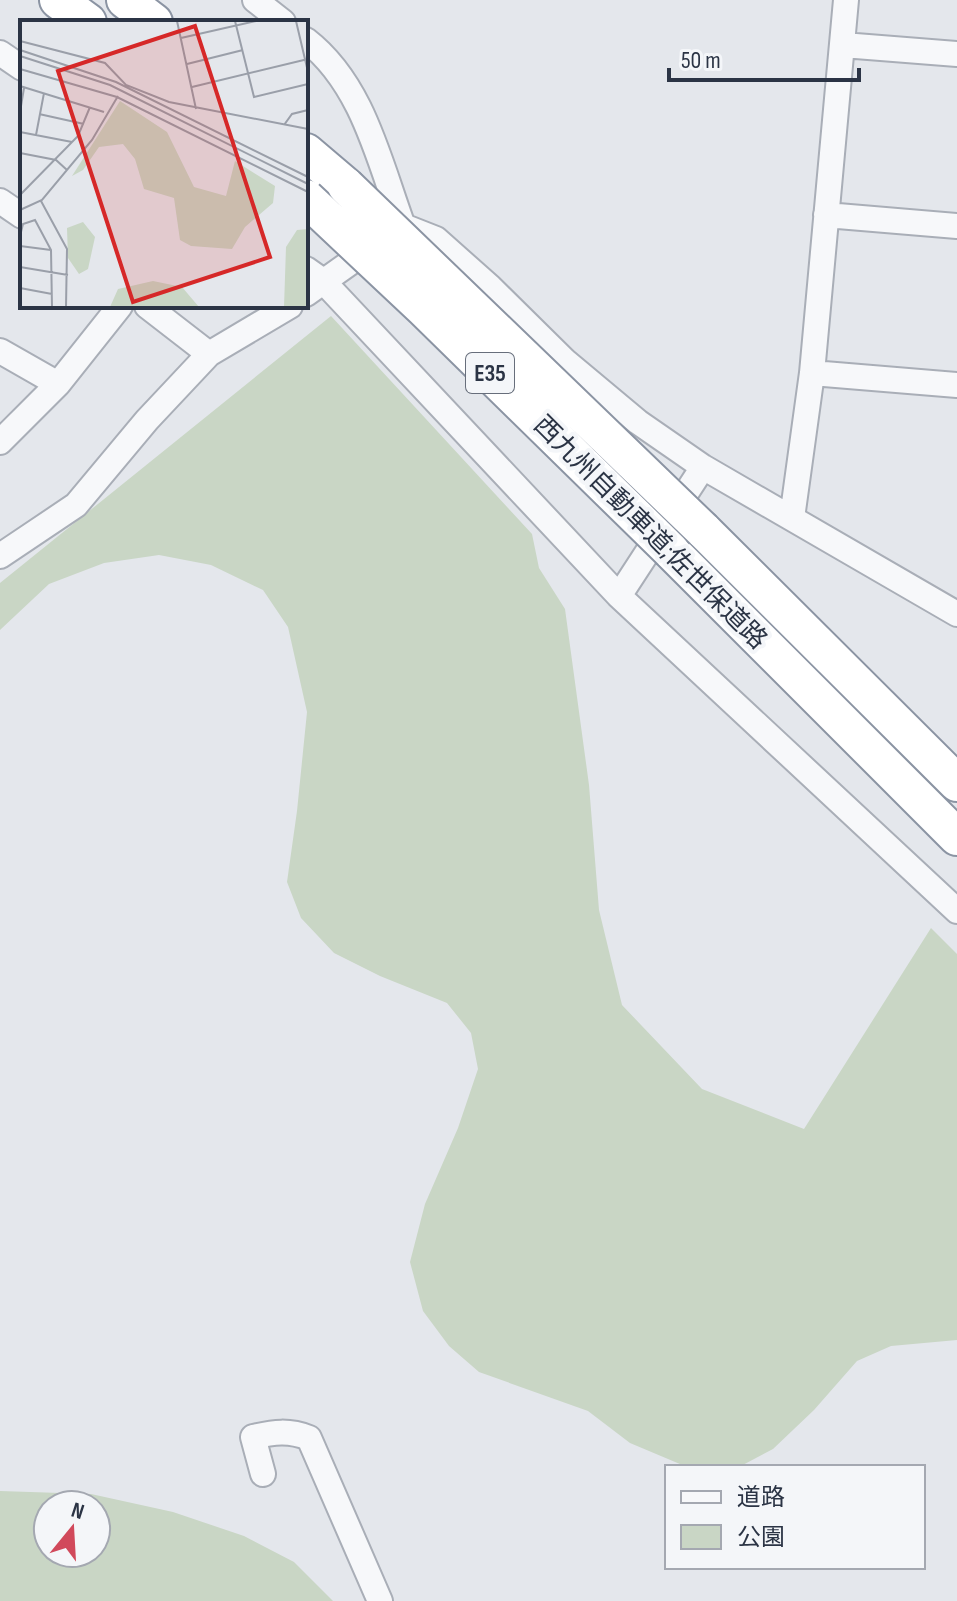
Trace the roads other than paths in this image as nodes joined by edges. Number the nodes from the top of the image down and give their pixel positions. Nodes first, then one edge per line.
1 (58, 0) edge
2 (125, 0) edge
3 (255, 0) edge
4 (846, 0) edge
5 (85, 20) edge
6 (151, 20) edge
7 (280, 20) edge
8 (308, 42) edge
9 (843, 45) junction
10 (0, 53) edge
11 (957, 54) edge
12 (20, 67) edge
13 (308, 154) edge
14 (308, 200) edge
15 (0, 201) edge
16 (20, 215) edge
17 (826, 215) junction
18 (403, 226) junction
19 (957, 226) edge
20 (312, 281) edge
21 (118, 308) edge
22 (150, 308) edge
23 (287, 308) edge
24 (0, 351) edge
25 (209, 354) junction
26 (812, 373) junction
27 (58, 384) junction
28 (957, 385) edge
29 (0, 442) edge
30 (703, 467) junction
31 (792, 518) junction
32 (0, 556) edge
33 (619, 596) junction
34 (957, 614) edge
35 (957, 783) edge
36 (957, 837) edge
37 (957, 911) edge
38 (263, 1474) dead end
39 (380, 1601) edge

1 - 5 highway
2 - 6 highway
3 - 7 street
4 - 9 street
8 - 18 street
9 - 11 street
9 - 17 street
10 - 12 street
13 - 35 highway, 西九州自動車道;佐世保道路 / E35, bridge
14 - 36 highway, 西九州自動車道;佐世保道路 / E35, bridge
15 - 16 street
17 - 19 street
17 - 26 street
18 - 20 street
18 - 30 street
20 - 33 street
21 - 27 street
22 - 25 street
23 - 25 street
24 - 27 street
25 - 32 street
26 - 28 street
26 - 31 street
27 - 29 street
30 - 31 street
30 - 33 street
31 - 34 street
33 - 37 street
38 - 39 street

